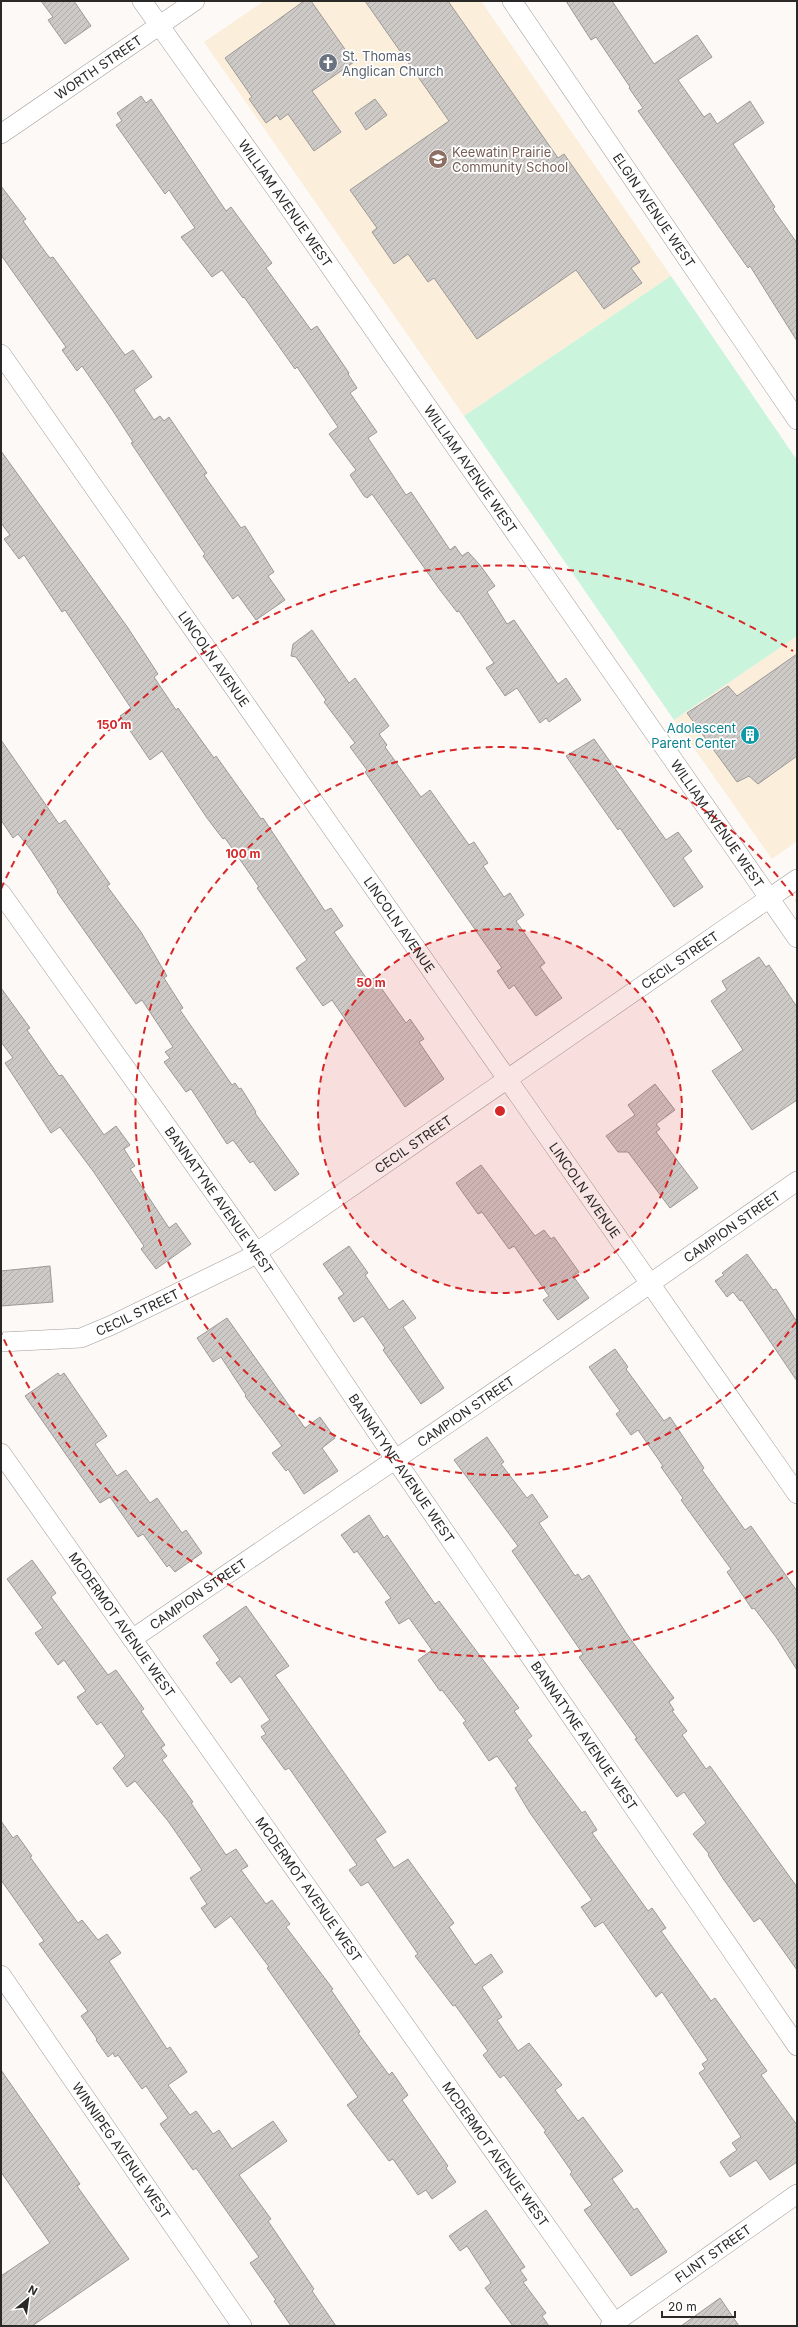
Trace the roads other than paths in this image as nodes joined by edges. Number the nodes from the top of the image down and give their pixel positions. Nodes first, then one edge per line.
1 (142, 1) edge
2 (196, 1) edge
3 (512, 1) edge
4 (160, 25) junction
5 (1, 134) edge
6 (1, 354) edge
7 (797, 420) edge
8 (797, 879) edge
9 (1, 893) edge
10 (770, 898) junction
11 (797, 938) edge
12 (507, 1079) junction
13 (797, 1181) edge
14 (257, 1253) junction
15 (650, 1285) junction
16 (1, 1342) edge
17 (1, 1453) edge
18 (394, 1459) junction
19 (797, 1494) edge
20 (132, 1639) junction
21 (1, 1975) edge
22 (797, 2046) edge
23 (797, 2194) edge
24 (614, 2325) edge
25 (242, 2326) edge

1 - 4 street, WILLIAM AVENUE WEST
2 - 4 street, WORTH STREET
3 - 7 street, ELGIN AVENUE WEST
4 - 5 street, WORTH STREET
4 - 10 street, WILLIAM AVENUE WEST
6 - 12 street, LINCOLN AVENUE
8 - 10 street, CECIL STREET
9 - 14 street, BANNATYNE AVENUE WEST
10 - 11 street, WILLIAM AVENUE WEST
10 - 12 street, CECIL STREET
12 - 14 street, CECIL STREET
12 - 15 street, LINCOLN AVENUE
13 - 15 street, CAMPION STREET
14 - 16 street, CECIL STREET
14 - 18 street, BANNATYNE AVENUE WEST
15 - 18 street, CAMPION STREET
15 - 19 street, LINCOLN AVENUE
17 - 20 street, MCDERMOT AVENUE WEST
18 - 20 street, CAMPION STREET
18 - 22 street, BANNATYNE AVENUE WEST
20 - 24 street, MCDERMOT AVENUE WEST
21 - 25 street, WINNIPEG AVENUE WEST
23 - 24 street, FLINT STREET

